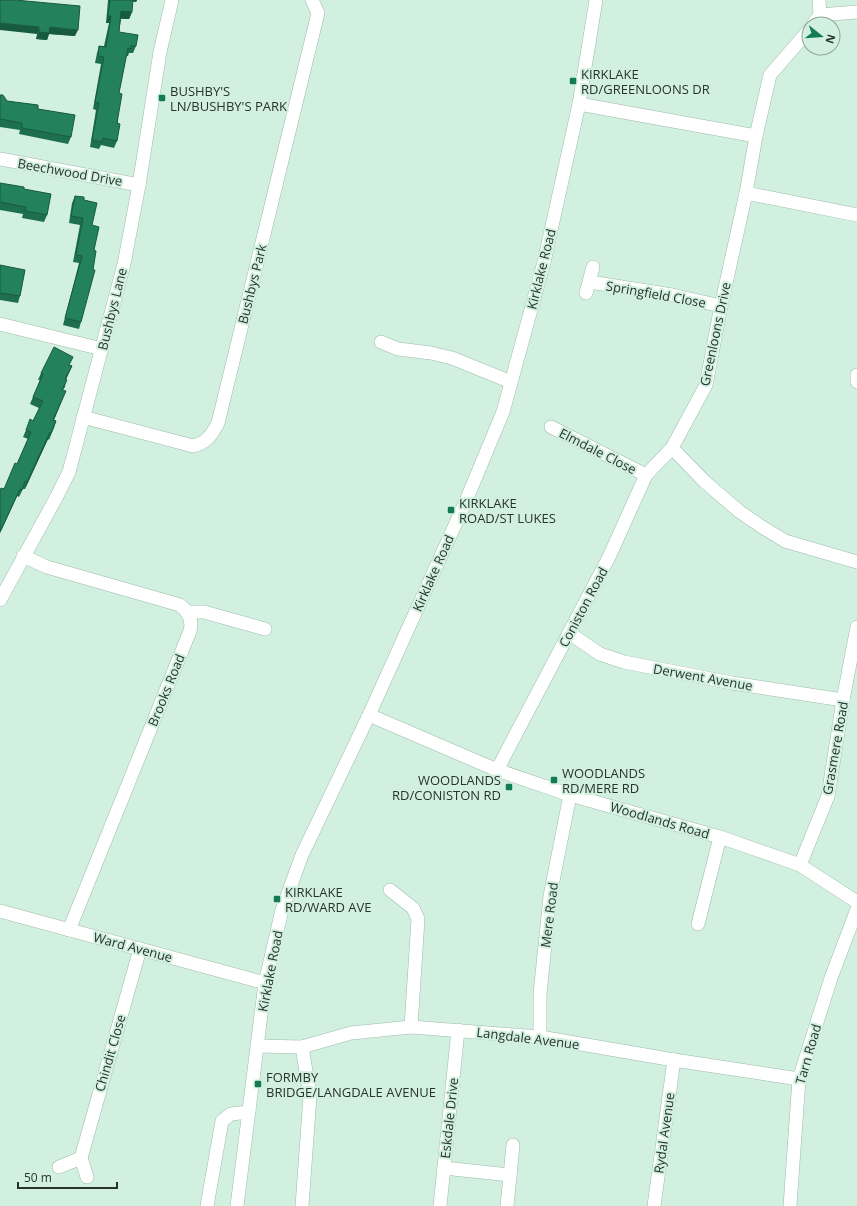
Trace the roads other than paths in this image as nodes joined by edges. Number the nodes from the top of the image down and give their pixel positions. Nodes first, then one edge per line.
1 (172, 0) edge
2 (312, 0) edge
3 (596, 0) edge
4 (818, 0) edge
5 (857, 12) edge
6 (817, 16) edge
7 (837, 16) edge
8 (801, 39) edge
9 (579, 104) junction
10 (756, 136) junction
11 (0, 159) edge
12 (139, 185) junction
13 (746, 193) junction
14 (857, 215) edge
15 (593, 267) dead end
16 (721, 306) junction
17 (0, 324) edge
18 (381, 342) dead end
19 (102, 349) junction
20 (857, 375) edge
21 (511, 382) junction
22 (857, 382) edge
23 (83, 417) junction
24 (550, 427) dead end
25 (672, 448) junction
26 (646, 475) junction
27 (24, 556) junction
28 (857, 562) edge
29 (0, 600) edge
30 (187, 612) junction
31 (857, 627) edge
32 (265, 629) dead end
33 (569, 634) junction
34 (843, 700) junction
35 (369, 715) junction
36 (497, 770) junction
37 (570, 795) junction
38 (720, 837) junction
39 (800, 865) junction
40 (390, 890) dead end
41 (857, 902) edge
42 (857, 909) edge
43 (0, 911) edge
44 (698, 924) dead end
45 (69, 930) junction
46 (140, 949) junction
47 (266, 983) junction
48 (411, 1027) junction
49 (458, 1030) junction
50 (540, 1037) junction
51 (257, 1046) junction
52 (302, 1046) junction
53 (674, 1060) junction
54 (799, 1079) junction
55 (249, 1112) junction
56 (513, 1145) dead end
57 (81, 1158) junction
58 (59, 1167) dead end
59 (444, 1168) junction
60 (510, 1175) junction
61 (87, 1177) dead end
62 (207, 1206) edge
63 (237, 1206) edge
64 (302, 1206) edge
65 (440, 1206) edge
66 (507, 1206) edge
67 (654, 1206) edge
68 (790, 1206) edge

1 - 12 street, Bushbys Lane
2 - 23 street, Bushbys Park
3 - 9 street, Kirklake Road
4 - 6 street
5 - 7 street
8 - 10 street, Greenloons Drive
9 - 10 street
9 - 21 street, Kirklake Road
10 - 13 street, Greenloons Drive
11 - 12 street, Beechwood Drive
12 - 19 street, Bushbys Lane
13 - 14 street
13 - 16 street, Greenloons Drive
15 - 16 street, Springfield Close
16 - 25 street, Greenloons Drive
17 - 19 street
18 - 21 street
19 - 23 street, Bushbys Lane
20 - 22 street
21 - 35 street, Kirklake Road
23 - 27 street, Bushbys Lane
24 - 26 street, Elmdale Close
25 - 26 street, Coniston Road
25 - 28 street
26 - 33 street, Coniston Road
27 - 29 street, Bushbys Lane
27 - 30 street
30 - 32 street
30 - 45 street, Brooks Road
31 - 34 street, Grasmere Road
33 - 34 street, Derwent Avenue
33 - 36 street, Coniston Road
34 - 39 street, Grasmere Road
35 - 36 street, Woodlands Road
35 - 47 street, Kirklake Road
36 - 37 street, Woodlands Road
37 - 38 street, Woodlands Road
37 - 50 street, Mere Road
38 - 39 street, Woodlands Road
38 - 44 street
39 - 41 street, Woodlands Road
40 - 48 street
42 - 54 street, Tarn Road
43 - 45 street, Ward Avenue
45 - 46 street, Ward Avenue
46 - 47 street, Ward Avenue
46 - 57 street, Chindit Close
47 - 51 street, Kirklake Road
48 - 49 street, Langdale Avenue
48 - 52 street, Langdale Avenue
49 - 50 street, Langdale Avenue
49 - 59 street, Eskdale Drive
50 - 53 street, Langdale Avenue
51 - 52 street, Langdale Avenue
51 - 55 street, Kirklake Road
52 - 64 street
53 - 54 street, Langdale Avenue
53 - 67 street, Rydal Avenue
54 - 68 street, Tarn Road
55 - 62 street
55 - 63 street, Kirklake Road
56 - 60 street
57 - 58 street
57 - 61 street
59 - 60 street
59 - 65 street, Eskdale Drive
60 - 66 street

